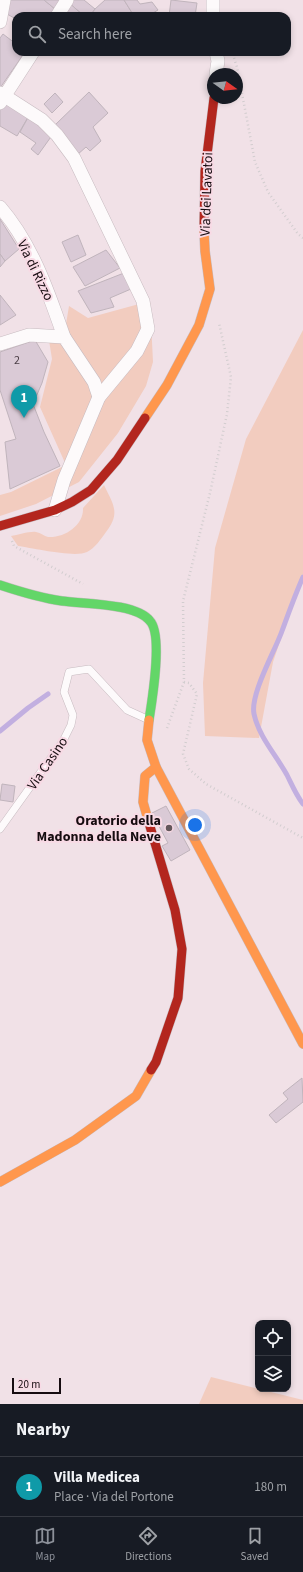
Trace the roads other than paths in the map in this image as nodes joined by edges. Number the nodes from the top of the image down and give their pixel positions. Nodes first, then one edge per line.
1 (4, 0) edge
2 (67, 0) edge
3 (213, 0) edge
4 (59, 12) edge
5 (213, 12) edge
6 (0, 22) edge
7 (30, 56) edge
8 (217, 56) edge
9 (217, 68) edge
10 (2, 97) edge
11 (213, 104) edge
12 (0, 207) edge
13 (64, 336) junction
14 (0, 344) edge
15 (99, 397) junction
16 (54, 510) junction
17 (2, 526) edge
18 (0, 585) edge
19 (149, 721) junction
20 (156, 767) junction
21 (0, 829) edge
22 (303, 1044) edge
23 (0, 1182) edge

1 - 6 street
2 - 4 street
3 - 5 street
7 - 10 street
8 - 9 street
10 - 15 street
11 - 16 street, Via dei Lavatoi
12 - 13 street, Via di Rizzo
13 - 14 street
13 - 15 street, Via di Rizzo
15 - 16 street
16 - 17 street
18 - 19 street
19 - 20 street
19 - 21 lane, Via Casino
20 - 22 street
20 - 23 street

